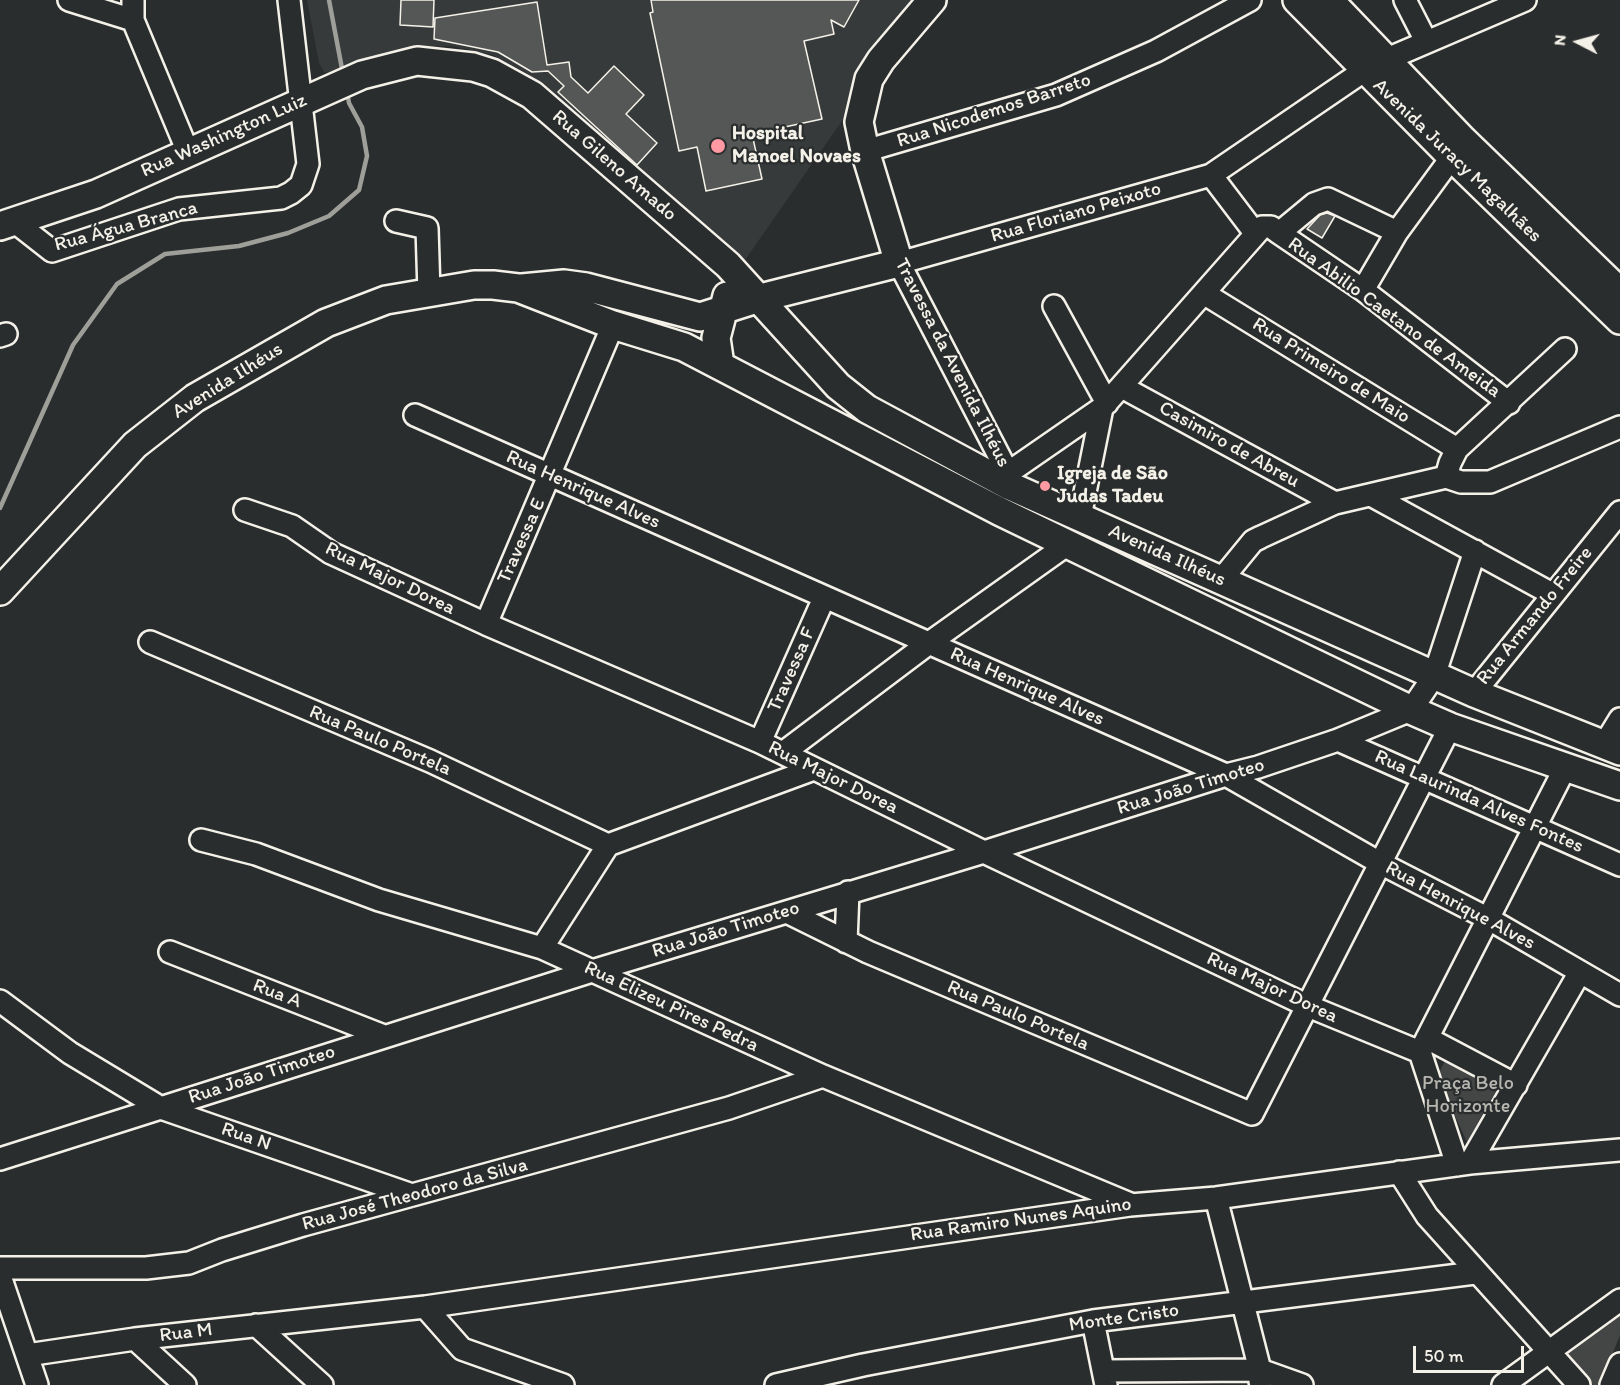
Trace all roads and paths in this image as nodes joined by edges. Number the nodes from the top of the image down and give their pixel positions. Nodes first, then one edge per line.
1 (69, 0) edge
2 (289, 0) edge
3 (932, 0) edge
4 (1250, 0) edge
5 (1297, 0) edge
6 (1329, 0) edge
7 (1404, 0) edge
8 (1525, 0) edge
9 (133, 10) edge
10 (1425, 41) junction
11 (451, 63) joint
12 (1375, 65) junction
13 (300, 101) junction
14 (865, 151) junction
15 (188, 152) junction
16 (1452, 157) junction
17 (1211, 175) junction
18 (396, 221) dead end
19 (8, 224) edge
20 (1397, 232) junction
21 (1255, 233) junction
22 (1279, 233) junction
23 (899, 263) junction
24 (728, 265) junction
25 (518, 288) junction
26 (1363, 290) junction
27 (429, 292) junction
28 (1620, 292) edge
29 (1205, 294) junction
30 (760, 298) junction
31 (1054, 306) dead end
32 (722, 310) junction
33 (1620, 320) edge
34 (613, 325) junction
35 (1565, 349) dead end
36 (720, 365) junction
37 (1122, 387) junction
38 (1509, 403) junction
39 (1104, 406) junction
40 (416, 415) dead end
41 (1620, 427) edge
42 (1457, 449) junction
43 (551, 476) junction
44 (1446, 477) junction
45 (1009, 480) junction
46 (1371, 495) junction
47 (1335, 503) junction
48 (245, 510) dead end
49 (1620, 512) edge
50 (1080, 517) junction
51 (1068, 544) junction
52 (1475, 551) junction
53 (1221, 580) junction
54 (0, 591) edge
55 (1552, 594) junction
56 (824, 598) junction
57 (486, 624) junction
58 (150, 642) dead end
59 (929, 643) junction
60 (1434, 675) junction
61 (1474, 693) junction
62 (1411, 710) junction
63 (1620, 718) edge
64 (1450, 728) junction
65 (1338, 740) junction
66 (760, 742) junction
67 (1612, 748) edge
68 (783, 753) junction
69 (1565, 768) junction
70 (814, 769) junction
71 (1226, 775) junction
72 (1424, 778) junction
73 (1620, 786) edge
74 (1536, 827) junction
75 (201, 840) dead end
76 (608, 845) junction
77 (984, 852) junction
78 (1380, 863) junction
79 (1620, 865) edge
80 (848, 892) junction
81 (787, 912) junction
82 (1489, 919) junction
83 (846, 942) junction
84 (542, 948) junction
85 (170, 952) dead end
86 (592, 971) junction
87 (1580, 972) junction
88 (1620, 995) edge
89 (0, 1001) edge
90 (1308, 1006) junction
91 (384, 1036) junction
92 (1424, 1045) junction
93 (823, 1076) junction
94 (1516, 1085) junction
95 (161, 1108) junction
96 (1620, 1150) edge
97 (0, 1159) edge
98 (1463, 1164) junction
99 (1400, 1172) junction
100 (412, 1195) junction
101 (1216, 1198) junction
102 (1130, 1205) junction
103 (0, 1268) edge
104 (1475, 1273) junction
105 (0, 1275) edge
106 (1620, 1300) edge
107 (1243, 1302) junction
108 (424, 1308) junction
109 (1093, 1321) junction
110 (256, 1325) junction
111 (135, 1339) junction
112 (1549, 1352) junction
113 (27, 1355) junction
114 (1620, 1364) edge
115 (1260, 1377) edge
116 (1105, 1378) edge
117 (38, 1385) edge
118 (185, 1385) edge
119 (322, 1385) edge
120 (563, 1385) edge
121 (776, 1385) edge
122 (1302, 1385) edge
123 (1503, 1385) edge
124 (1579, 1385) edge
125 (1611, 1385) edge

1 - 9 street
2 - 13 street
3 - 14 main road, Travessa da Avenida Ilhéus
4 - 14 street, Rua Nicodemos Barreto
5 - 12 main road, Avenida Juracy Magalhães
6 - 12 main road, Avenida Juracy Magalhães
7 - 10 street
8 - 10 street, Rua Floriano Peixoto
9 - 15 street
10 - 12 street, Rua Floriano Peixoto
11 - 13 main road, Rua Washington Luiz
11 - 24 main road, Rua Gileno Amado
12 - 16 main road, Avenida Juracy Magalhães
12 - 17 street, Rua Floriano Peixoto
12 - 28 main road, Avenida Juracy Magalhães
13 - 15 main road, Rua Washington Luiz
13 - 19 street, Rua Água Branca
14 - 23 main road, Travessa da Avenida Ilhéus
15 - 19 main road, Rua Washington Luiz
16 - 20 street
16 - 33 main road, Avenida Juracy Magalhães
17 - 21 street
17 - 23 street, Rua Floriano Peixoto
18 - 27 street
20 - 22 street
20 - 26 street
21 - 22 street
21 - 29 street
22 - 26 street, Rua Abilio Caetano de Ameida
23 - 30 main road, Rua Floriano Peixoto
23 - 45 street, Travessa da Avenida Ilhéus
24 - 30 main road, Rua Gileno Amado
24 - 32 main road
25 - 27 main road, Avenida Ilhéus
25 - 32 main road, Avenida Ilhéus
25 - 34 main road, Avenida Ilhéus
26 - 38 street, Rua Abilio Caetano de Ameida
27 - 54 main road, Avenida Ilhéus
29 - 37 street
29 - 42 street, Rua Primeiro de Maio
30 - 32 main road, Avenida Ilhéus
30 - 45 main road, Avenida Ilhéus
31 - 39 street
32 - 36 main road
34 - 36 main road, Avenida Ilhéus
34 - 43 street, Travessa E
35 - 38 street
36 - 51 main road, Avenida Ilhéus
37 - 39 street
37 - 47 street, Casimiro de Abreu
38 - 42 street
39 - 45 street
39 - 50 street
40 - 43 street, Rua Henrique Alves
41 - 44 street
42 - 44 street
43 - 56 street, Rua Henrique Alves
43 - 57 street, Travessa E
44 - 46 street
45 - 50 main road, Avenida Ilhéus
46 - 47 street
46 - 52 street
47 - 53 street
48 - 57 street, Rua Major Dorea
49 - 55 street, Rua Armando Freire
50 - 53 main road, Avenida Ilhéus
51 - 59 street
51 - 62 main road, Avenida Ilhéus
52 - 55 street
52 - 60 street
53 - 60 main road, Avenida Ilhéus
55 - 61 street, Rua Armando Freire
56 - 59 street, Rua Henrique Alves
56 - 66 street, Travessa F
57 - 66 street, Rua Major Dorea
58 - 76 street, Rua Paulo Portela
59 - 68 street
59 - 71 street, Rua Henrique Alves
60 - 61 main road, Avenida Ilhéus
60 - 62 street
61 - 67 main road, Avenida Ilhéus
62 - 64 main road, Avenida Ilhéus
62 - 65 street, Rua João Timoteo
63 - 67 street
64 - 69 main road, Avenida Ilhéus
64 - 72 street
65 - 71 street, Rua João Timoteo
65 - 72 street, Rua Laurinda Alves Fontes
66 - 68 street, Rua Major Dorea
68 - 70 street, Rua Major Dorea
69 - 73 main road, Avenida Ilhéus
69 - 74 street
70 - 76 street
70 - 77 street, Rua Major Dorea
71 - 77 street, Rua João Timoteo
71 - 78 street, Rua Henrique Alves
72 - 74 street, Rua Laurinda Alves Fontes
72 - 78 street
74 - 79 street, Rua Laurinda Alves Fontes
74 - 82 street
75 - 84 street, Rua Elizeu Pires Pedra
76 - 84 street
77 - 80 street, Rua João Timoteo
77 - 90 street, Rua Major Dorea
78 - 82 street, Rua Henrique Alves
78 - 90 street
80 - 81 street, Rua João Timoteo
80 - 83 street
81 - 83 street, Rua Paulo Portela
81 - 86 street, Rua João Timoteo
82 - 87 street, Rua Henrique Alves
82 - 92 street
83 - 90 street, Rua Paulo Portela
84 - 86 street, Rua Elizeu Pires Pedra
85 - 91 street, Rua A
86 - 91 street, Rua João Timoteo
86 - 93 street, Rua Elizeu Pires Pedra
87 - 88 street, Rua Henrique Alves
87 - 94 street
89 - 95 street, Rua N
90 - 92 street, Rua Major Dorea
91 - 95 street, Rua João Timoteo
92 - 94 street
92 - 98 street
93 - 100 street, Rua José Theodoro da Silva
93 - 102 street, Rua Elizeu Pires Pedra
94 - 98 street
95 - 97 street, Rua João Timoteo
95 - 100 street, Rua N
96 - 98 street, Rua Ramiro Nunes Aquino
98 - 99 street, Rua Ramiro Nunes Aquino
99 - 101 street, Rua Ramiro Nunes Aquino
99 - 104 street
100 - 103 street, Rua José Theodoro da Silva
101 - 102 street, Rua Ramiro Nunes Aquino
101 - 107 street
102 - 108 street, Rua Ramiro Nunes Aquino
104 - 107 street, Monte Cristo
104 - 112 street
105 - 113 street
106 - 112 street
107 - 109 street, Monte Cristo
107 - 115 street
108 - 110 street, Rua Ramiro Nunes Aquino
108 - 120 street
109 - 116 street
109 - 121 street, Monte Cristo
110 - 111 street, Rua M
110 - 119 street
111 - 113 street, Rua M
111 - 118 street
112 - 123 street
112 - 124 street
113 - 117 street
114 - 125 street
115 - 116 street
115 - 122 street

